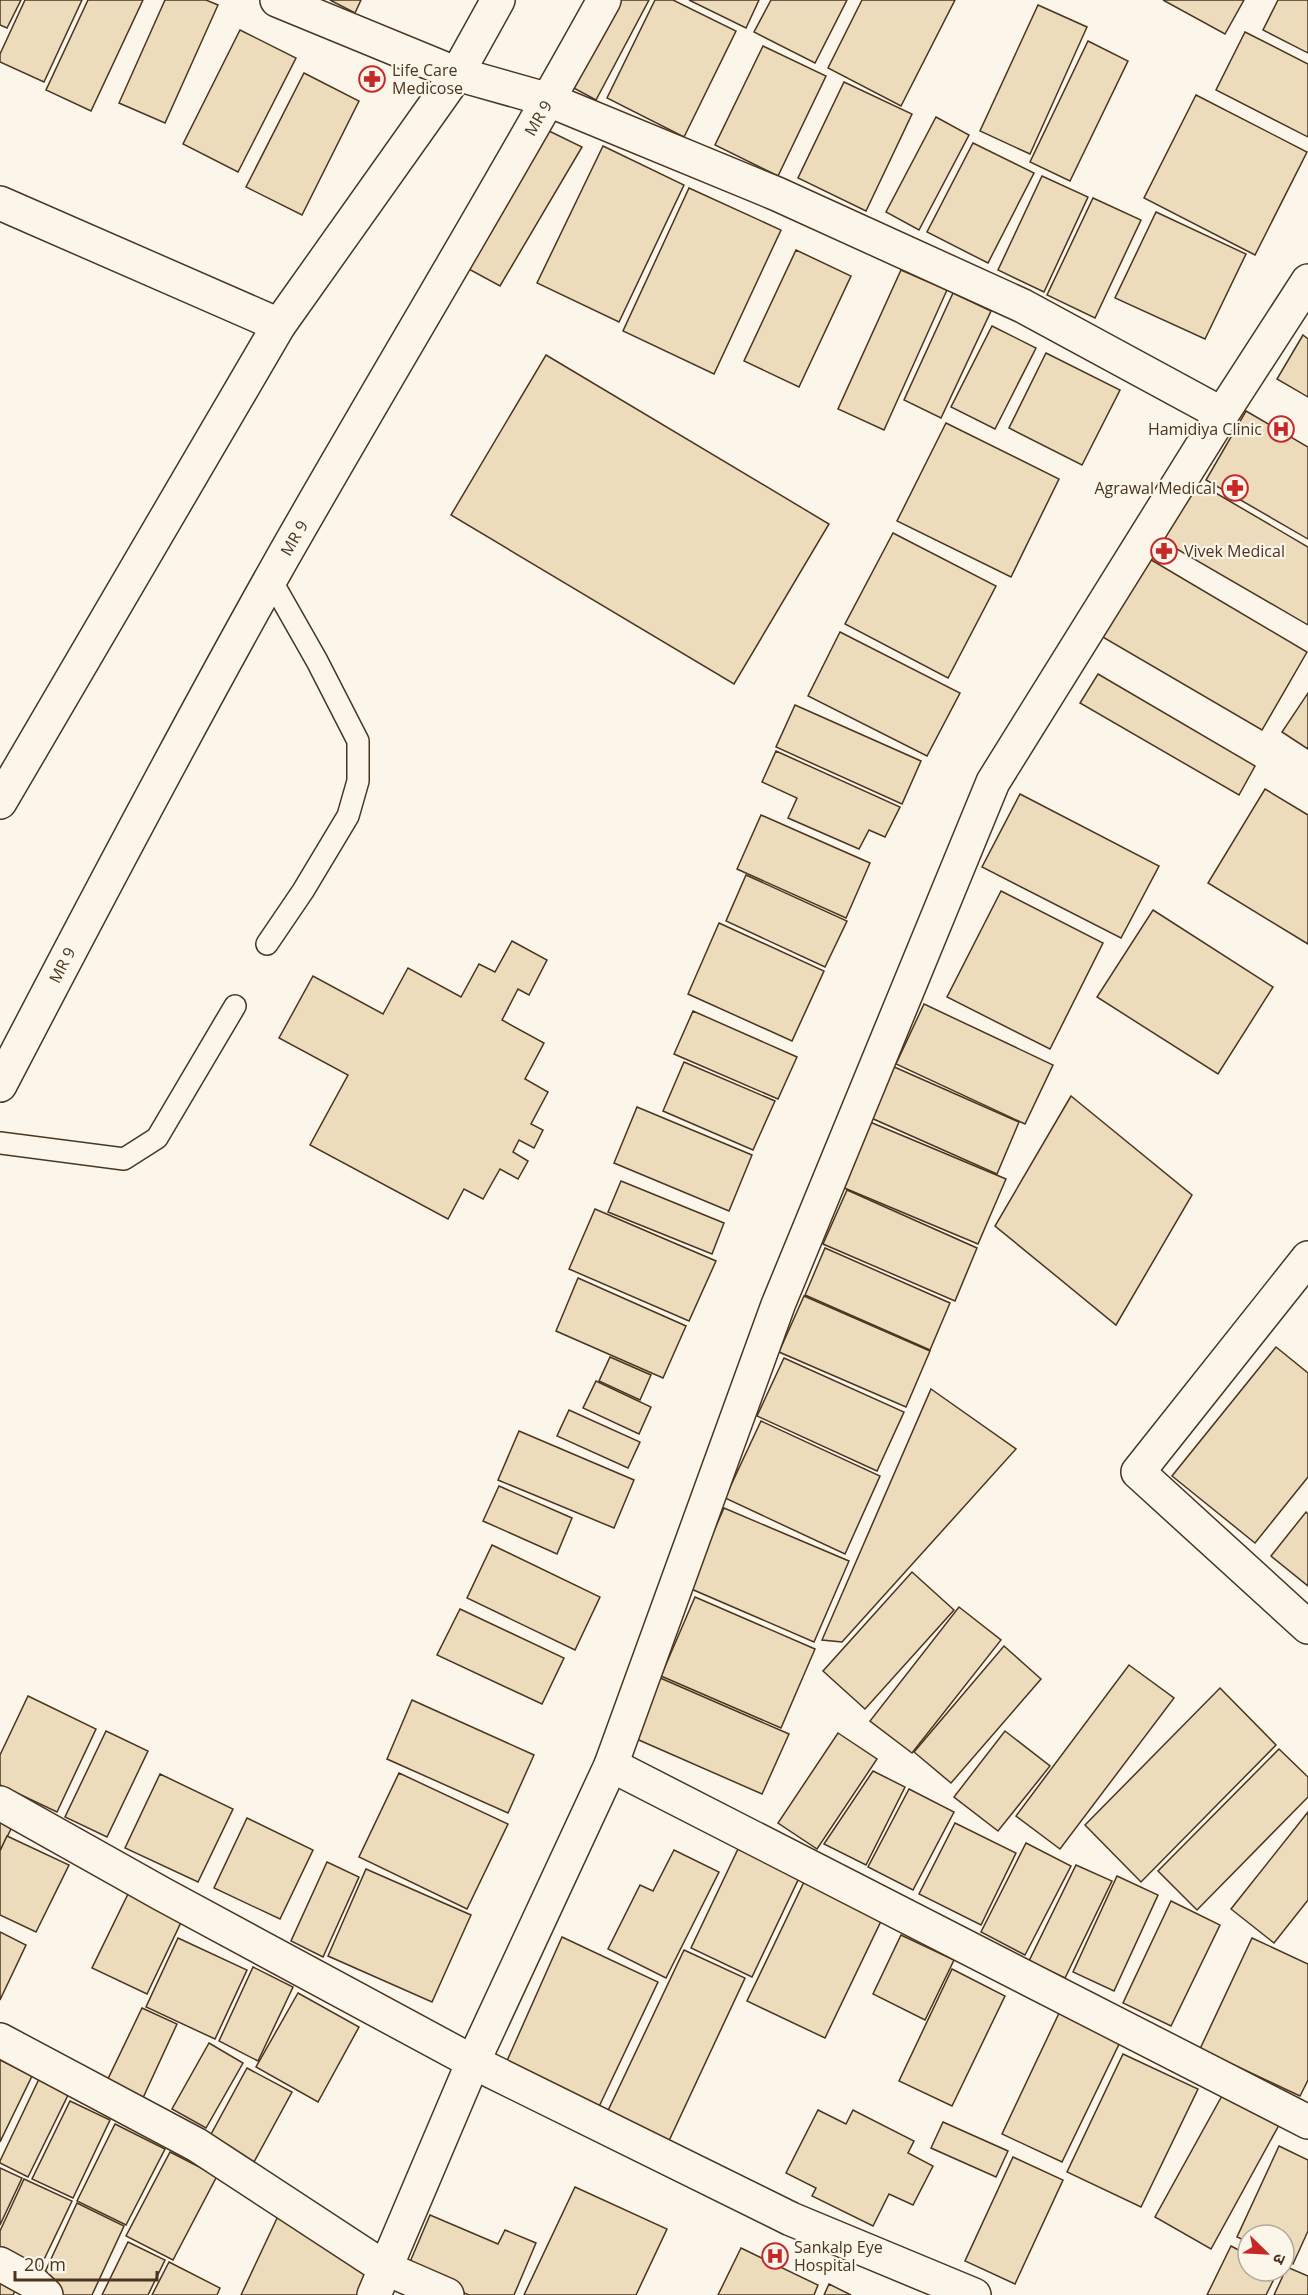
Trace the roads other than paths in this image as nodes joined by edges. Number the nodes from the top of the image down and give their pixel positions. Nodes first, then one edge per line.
1 (277, 0) edge
2 (498, 0) edge
3 (604, 0) edge
4 (457, 74) junction
5 (549, 100) junction
6 (0, 203) edge
7 (1308, 280) edge
8 (279, 325) junction
9 (1222, 414) junction
10 (270, 580) junction
11 (0, 802) edge
12 (267, 944) dead end
13 (235, 1006) dead end
14 (0, 1085) edge
15 (0, 1143) edge
16 (1308, 1258) edge
17 (1308, 1627) edge
18 (611, 1766) junction
19 (0, 1803) edge
20 (0, 2040) edge
21 (473, 2062) junction
22 (1308, 2122) edge
23 (0, 2264) edge
24 (380, 2281) edge
25 (46, 2295) edge
26 (447, 2295) edge
27 (974, 2295) edge

1 - 4 street
2 - 4 street
3 - 5 street, MR 9
4 - 5 street
4 - 8 street
5 - 9 street
5 - 10 street, MR 9
6 - 8 street
7 - 9 street
8 - 11 street
9 - 18 street
10 - 12 lane
10 - 14 street, MR 9
13 - 15 lane
16 - 17 street
18 - 21 street
18 - 22 street
19 - 21 street
20 - 24 street
21 - 24 street
21 - 27 street
23 - 25 street
24 - 26 street

